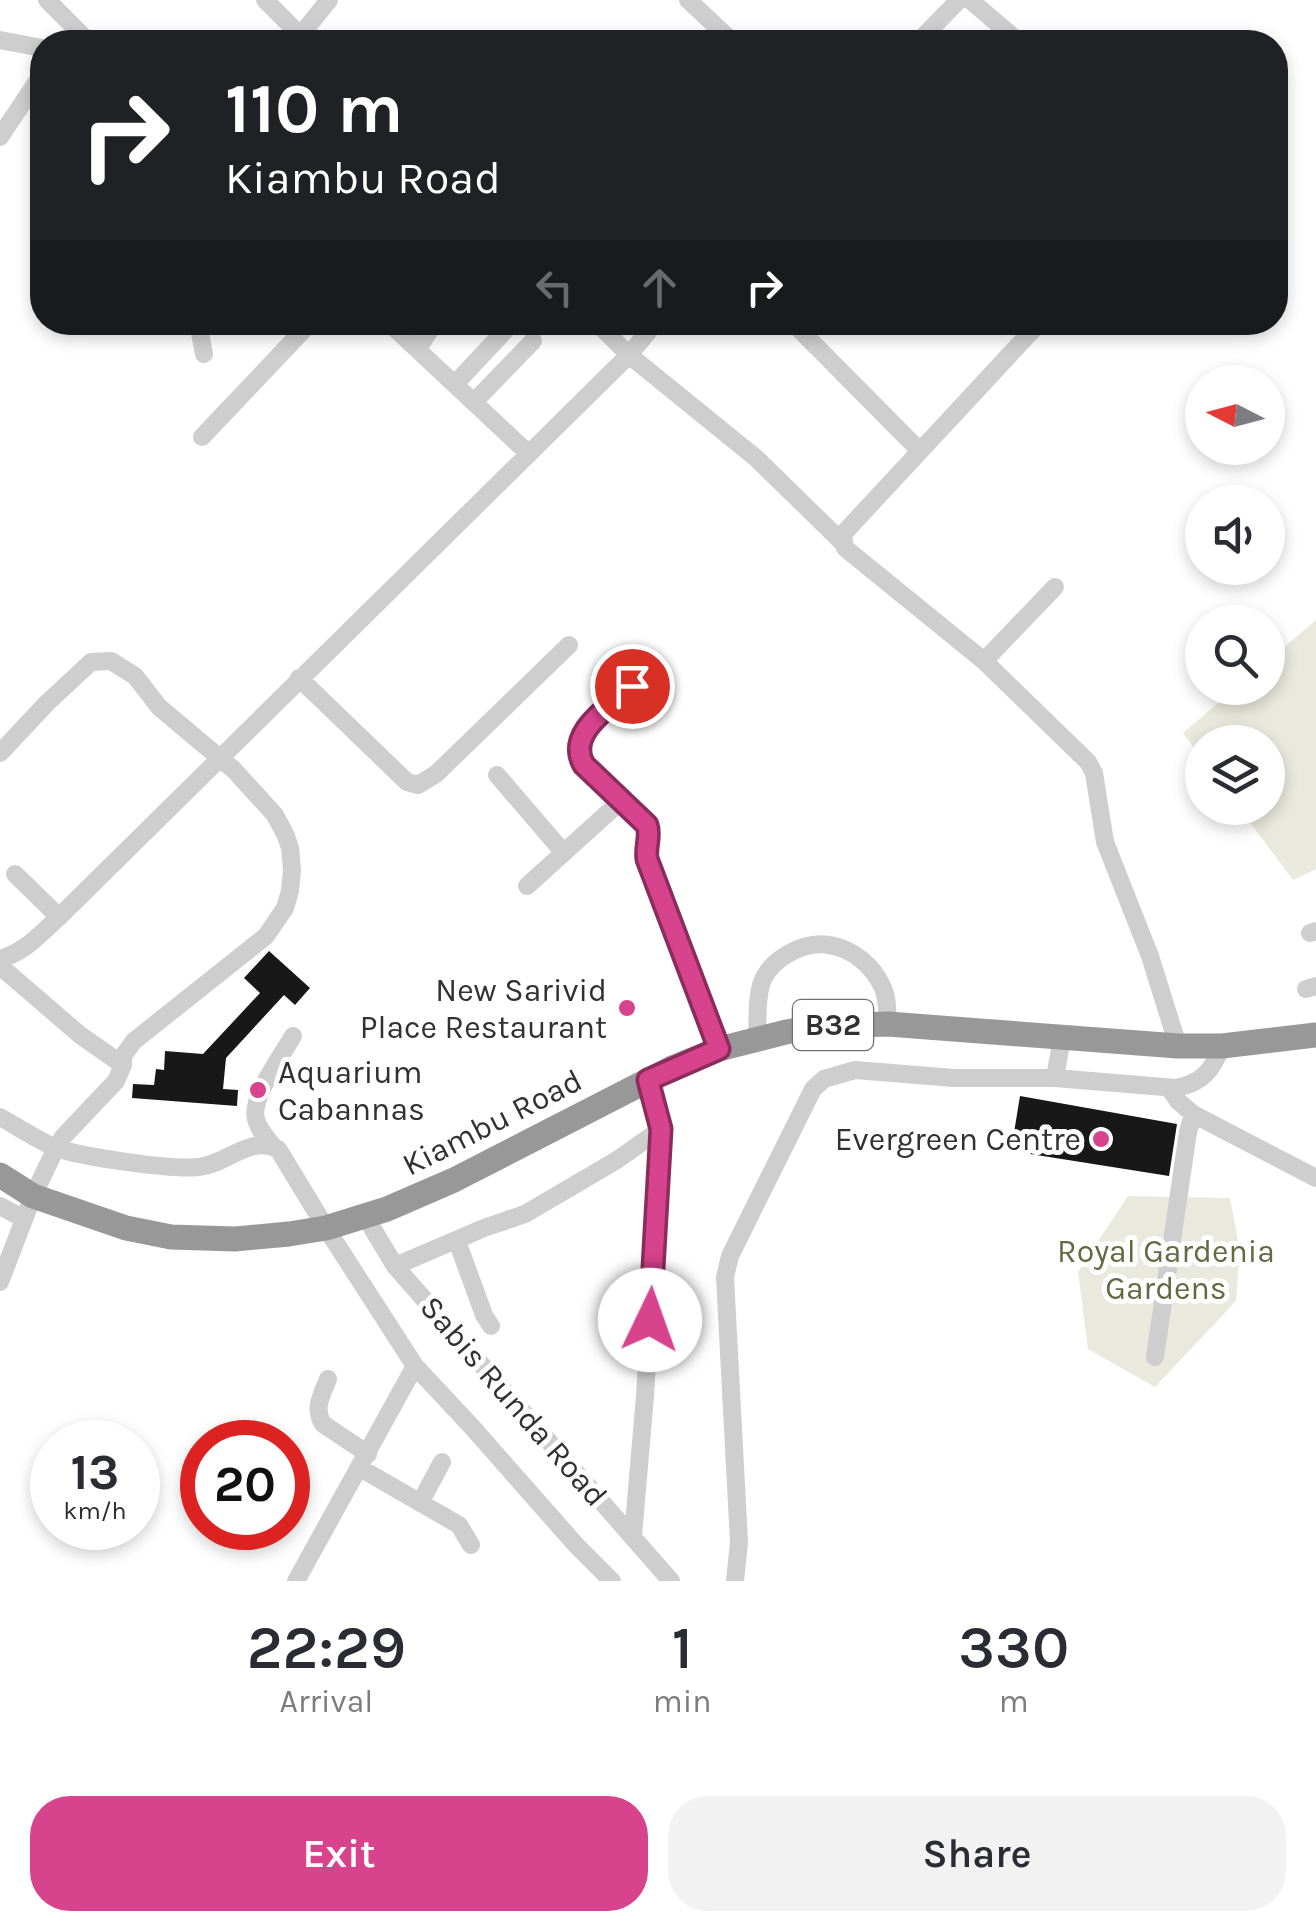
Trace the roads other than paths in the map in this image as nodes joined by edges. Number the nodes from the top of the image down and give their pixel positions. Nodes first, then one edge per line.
1 (47, 0) edge
2 (265, 0) edge
3 (329, 0) edge
4 (688, 0) edge
5 (959, 0) edge
6 (970, 0) edge
7 (66, 30) edge
8 (295, 30) edge
9 (310, 30) edge
10 (719, 30) edge
11 (930, 30) edge
12 (1002, 30) edge
13 (0, 40) edge
14 (30, 46) edge
15 (30, 92) edge
16 (0, 137) edge
17 (200, 335) edge
18 (299, 335) edge
19 (402, 335) edge
20 (427, 335) edge
21 (501, 335) edge
22 (609, 335) edge
23 (646, 335) edge
24 (805, 335) edge
25 (1028, 335) edge
26 (533, 342) dead end
27 (418, 349) junction
28 (204, 354) dead end
29 (630, 355) junction
30 (454, 384) junction
31 (474, 402) junction
32 (202, 436) dead end
33 (920, 451) junction
34 (529, 454) junction
35 (842, 542) junction
36 (1055, 587) dead end
37 (569, 644) dead end
38 (984, 661) junction
39 (299, 678) junction
40 (632, 686) dead end
41 (0, 753) edge
42 (218, 758) junction
43 (497, 775) dead end
44 (622, 800) junction
45 (564, 852) junction
46 (14, 874) dead end
47 (527, 886) dead end
48 (59, 917) junction
49 (0, 962) edge
50 (888, 1024) junction
51 (293, 1036) dead end
52 (1316, 1036) edge
53 (1062, 1037) junction
54 (757, 1040) junction
55 (1178, 1046) junction
56 (1222, 1046) junction
57 (719, 1049) junction
58 (122, 1065) junction
59 (1055, 1078) junction
60 (648, 1080) junction
61 (1169, 1088) junction
62 (1194, 1114) junction
63 (0, 1117) edge
64 (661, 1129) junction
65 (274, 1146) junction
66 (56, 1148) junction
67 (0, 1175) edge
68 (1316, 1178) edge
69 (0, 1206) edge
70 (29, 1208) junction
71 (365, 1216) junction
72 (326, 1228) junction
73 (457, 1240) junction
74 (394, 1266) junction
75 (0, 1282) edge
76 (491, 1326) dead end
77 (1156, 1357) dead end
78 (415, 1366) junction
79 (328, 1379) dead end
80 (364, 1461) junction
81 (442, 1462) dead end
82 (420, 1503) junction
83 (634, 1536) junction
84 (471, 1544) dead end
85 (296, 1581) edge
86 (612, 1581) edge
87 (670, 1581) edge
88 (736, 1581) edge

1 - 7 street
2 - 8 street
3 - 9 street
4 - 10 street
5 - 11 street
6 - 12 street
13 - 14 street
15 - 16 street
17 - 28 street
18 - 32 street
19 - 27 street
20 - 27 street
21 - 30 street
22 - 29 street
23 - 29 street
24 - 33 street
25 - 33 street
26 - 31 street
27 - 30 street
29 - 34 street
29 - 35 street
30 - 31 street
31 - 34 street
33 - 35 street
34 - 39 street
35 - 38 street
36 - 38 street
37 - 39 street
38 - 55 street
39 - 42 street
40 - 44 street
41 - 42 street
42 - 48 street
42 - 58 street
43 - 45 street
44 - 45 street
44 - 57 street
45 - 47 street
46 - 48 street
48 - 49 street
49 - 58 street
50 - 53 highway, Kiambu Road / B32
50 - 54 highway, Kiambu Road / B32
50 - 54 street
51 - 65 street
52 - 56 highway, Kiambu Road / B32
53 - 55 highway, Kiambu Road / B32
53 - 59 street
54 - 57 highway, Kiambu Road / B32
55 - 56 highway, Kiambu Road / B32
56 - 61 street
57 - 60 highway, Kiambu Road / B32
58 - 66 street
59 - 61 street
59 - 88 street
60 - 64 street
60 - 71 highway, Kiambu Road / B32
61 - 62 street
62 - 68 street
62 - 77 street
63 - 66 street
64 - 73 street
64 - 83 street
65 - 66 street
65 - 72 street
66 - 70 street
67 - 70 highway, Kiambu Road / B32
69 - 70 street
70 - 72 highway, Kiambu Road / B32
70 - 75 street
71 - 72 highway, Kiambu Road / B32
71 - 74 street, Sabis Runda Road
72 - 78 street
73 - 74 street
73 - 76 street
74 - 83 street, Sabis Runda Road
78 - 80 street
78 - 86 street
79 - 80 street
80 - 82 street
80 - 85 street
81 - 82 street
82 - 84 street
83 - 87 street, Sabis Runda Road

